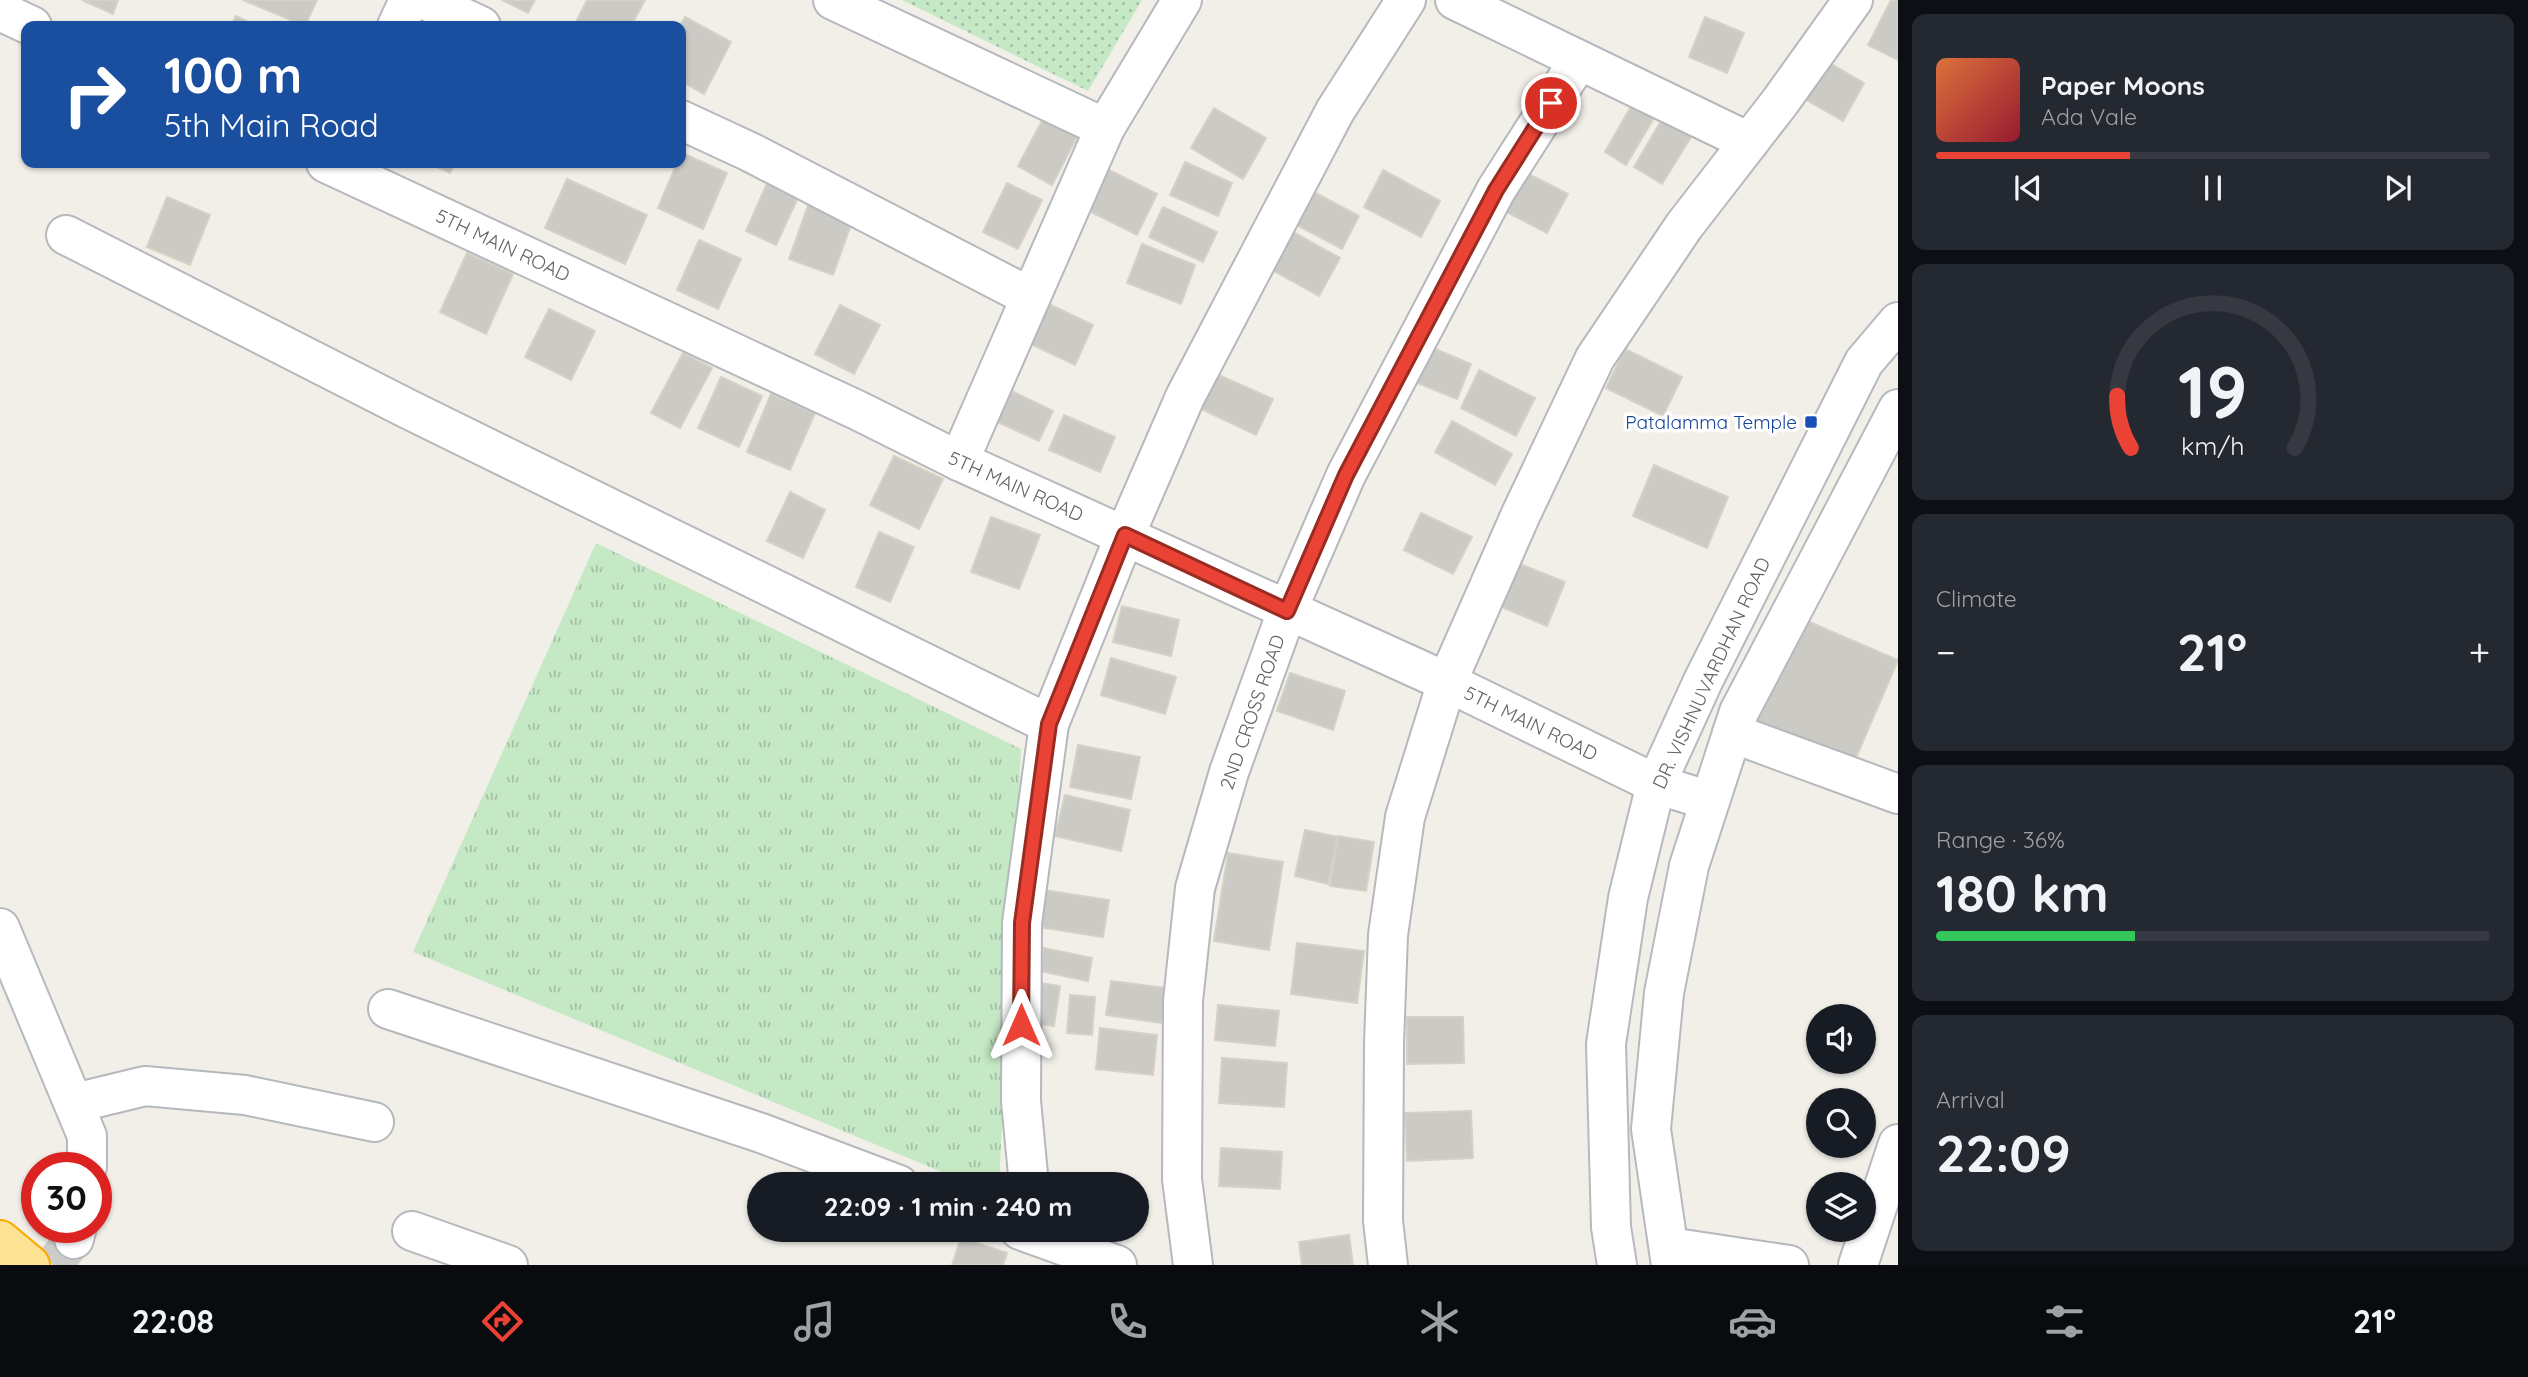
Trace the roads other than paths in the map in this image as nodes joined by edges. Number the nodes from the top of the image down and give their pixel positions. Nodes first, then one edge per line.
1 (409, 0) edge
2 (425, 0) edge
3 (832, 0) edge
4 (1182, 0) edge
5 (1406, 0) edge
6 (1455, 0) edge
7 (1853, 0) edge
8 (0, 11) edge
9 (21, 21) edge
10 (399, 21) edge
11 (470, 21) edge
12 (1579, 60) junction
13 (686, 122) edge
14 (1105, 128) junction
15 (1749, 142) junction
16 (342, 168) edge
17 (66, 235) dead end
18 (1030, 297) junction
19 (1898, 322) edge
20 (1898, 409) edge
21 (959, 461) junction
22 (1125, 535) junction
23 (1287, 611) junction
24 (1447, 682) junction
25 (1049, 724) junction
26 (1732, 733) junction
27 (1656, 784) junction
28 (1898, 794) edge
29 (1710, 802) junction
30 (0, 928) edge
31 (388, 1009) dead end
32 (75, 1103) junction
33 (374, 1122) dead end
34 (1898, 1144) edge
35 (87, 1152) edge
36 (864, 1172) edge
37 (1028, 1172) edge
38 (412, 1231) dead end
39 (0, 1240) edge
40 (1056, 1242) edge
41 (1670, 1256) edge
42 (30, 1265) edge
43 (508, 1265) edge
44 (1117, 1265) edge
45 (1193, 1265) edge
46 (1388, 1265) edge
47 (1616, 1265) edge
48 (1790, 1265) edge
49 (1858, 1265) edge

1 - 10 street
2 - 11 street
3 - 14 street
4 - 14 street
5 - 22 street
6 - 12 street
7 - 15 street
8 - 9 street
12 - 15 street
12 - 23 street, 2ND CROSS ROAD
13 - 18 street
14 - 18 street
15 - 24 street
16 - 21 street, 5TH MAIN ROAD
17 - 25 street
18 - 21 street
19 - 27 street, DR. VISHNUVARDHAN ROAD
20 - 26 street
21 - 22 street, 5TH MAIN ROAD
22 - 23 street, 5TH MAIN ROAD
22 - 25 street
23 - 24 street, 5TH MAIN ROAD
23 - 45 street, 2ND CROSS ROAD
24 - 27 street, 5TH MAIN ROAD
24 - 46 street
25 - 37 street
26 - 28 street
26 - 29 street
27 - 29 street, 5TH MAIN ROAD
27 - 47 street, DR. VISHNUVARDHAN ROAD
29 - 41 street
30 - 32 street
31 - 36 street
32 - 33 street
32 - 35 street
34 - 49 street
38 - 43 street
39 - 42 highway
40 - 44 street
41 - 48 street

